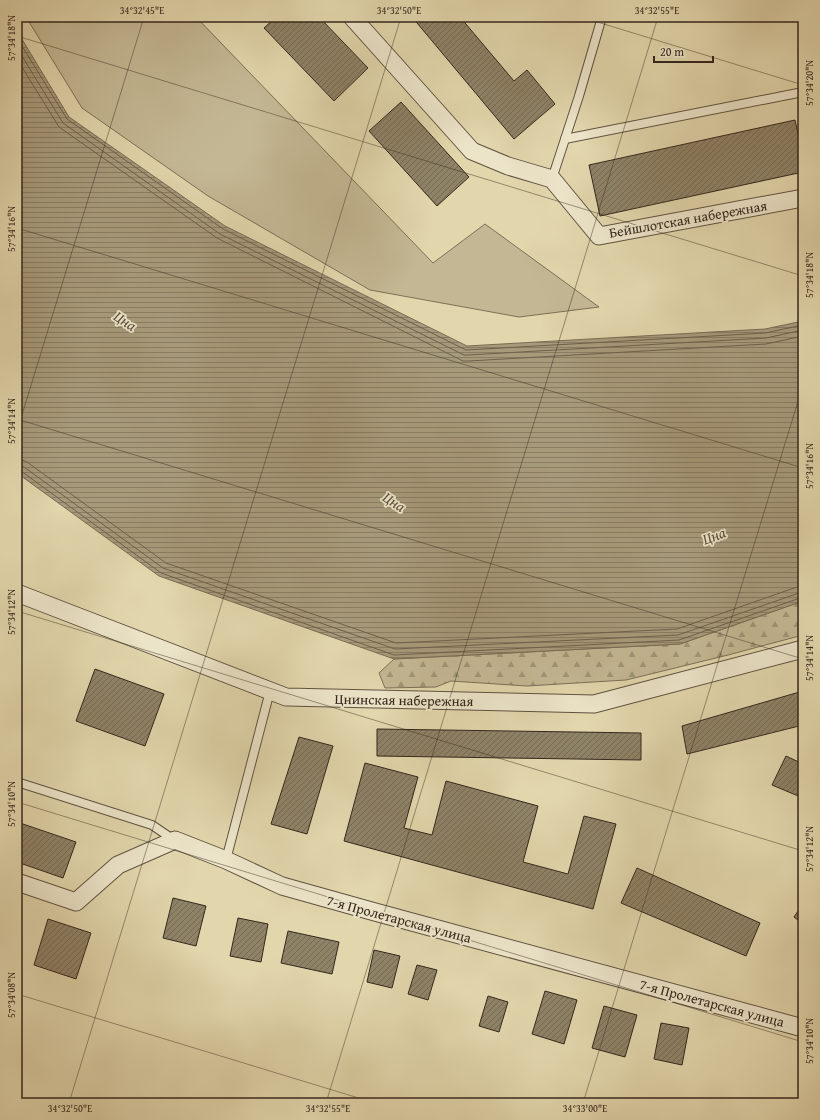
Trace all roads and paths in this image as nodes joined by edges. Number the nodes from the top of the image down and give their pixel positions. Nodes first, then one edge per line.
1 (352, 17) edge
2 (602, 17) edge
3 (803, 92) edge
4 (565, 139) junction
5 (552, 179) junction
6 (803, 198) edge
7 (17, 593) edge
8 (803, 649) edge
9 (270, 691) junction
10 (17, 782) edge
11 (175, 840) junction
12 (226, 860) junction
13 (17, 882) edge
14 (803, 1028) edge

1 - 5 street
2 - 4 lane
3 - 4 lane
4 - 5 lane
5 - 6 street, Бейшлотская набережная
7 - 9 street, Цнинская набережная
8 - 9 street, Цнинская набережная
9 - 12 lane
10 - 11 lane
11 - 12 street, 7-я Пролетарская улица
11 - 13 street
12 - 14 street, 7-я Пролетарская улица

